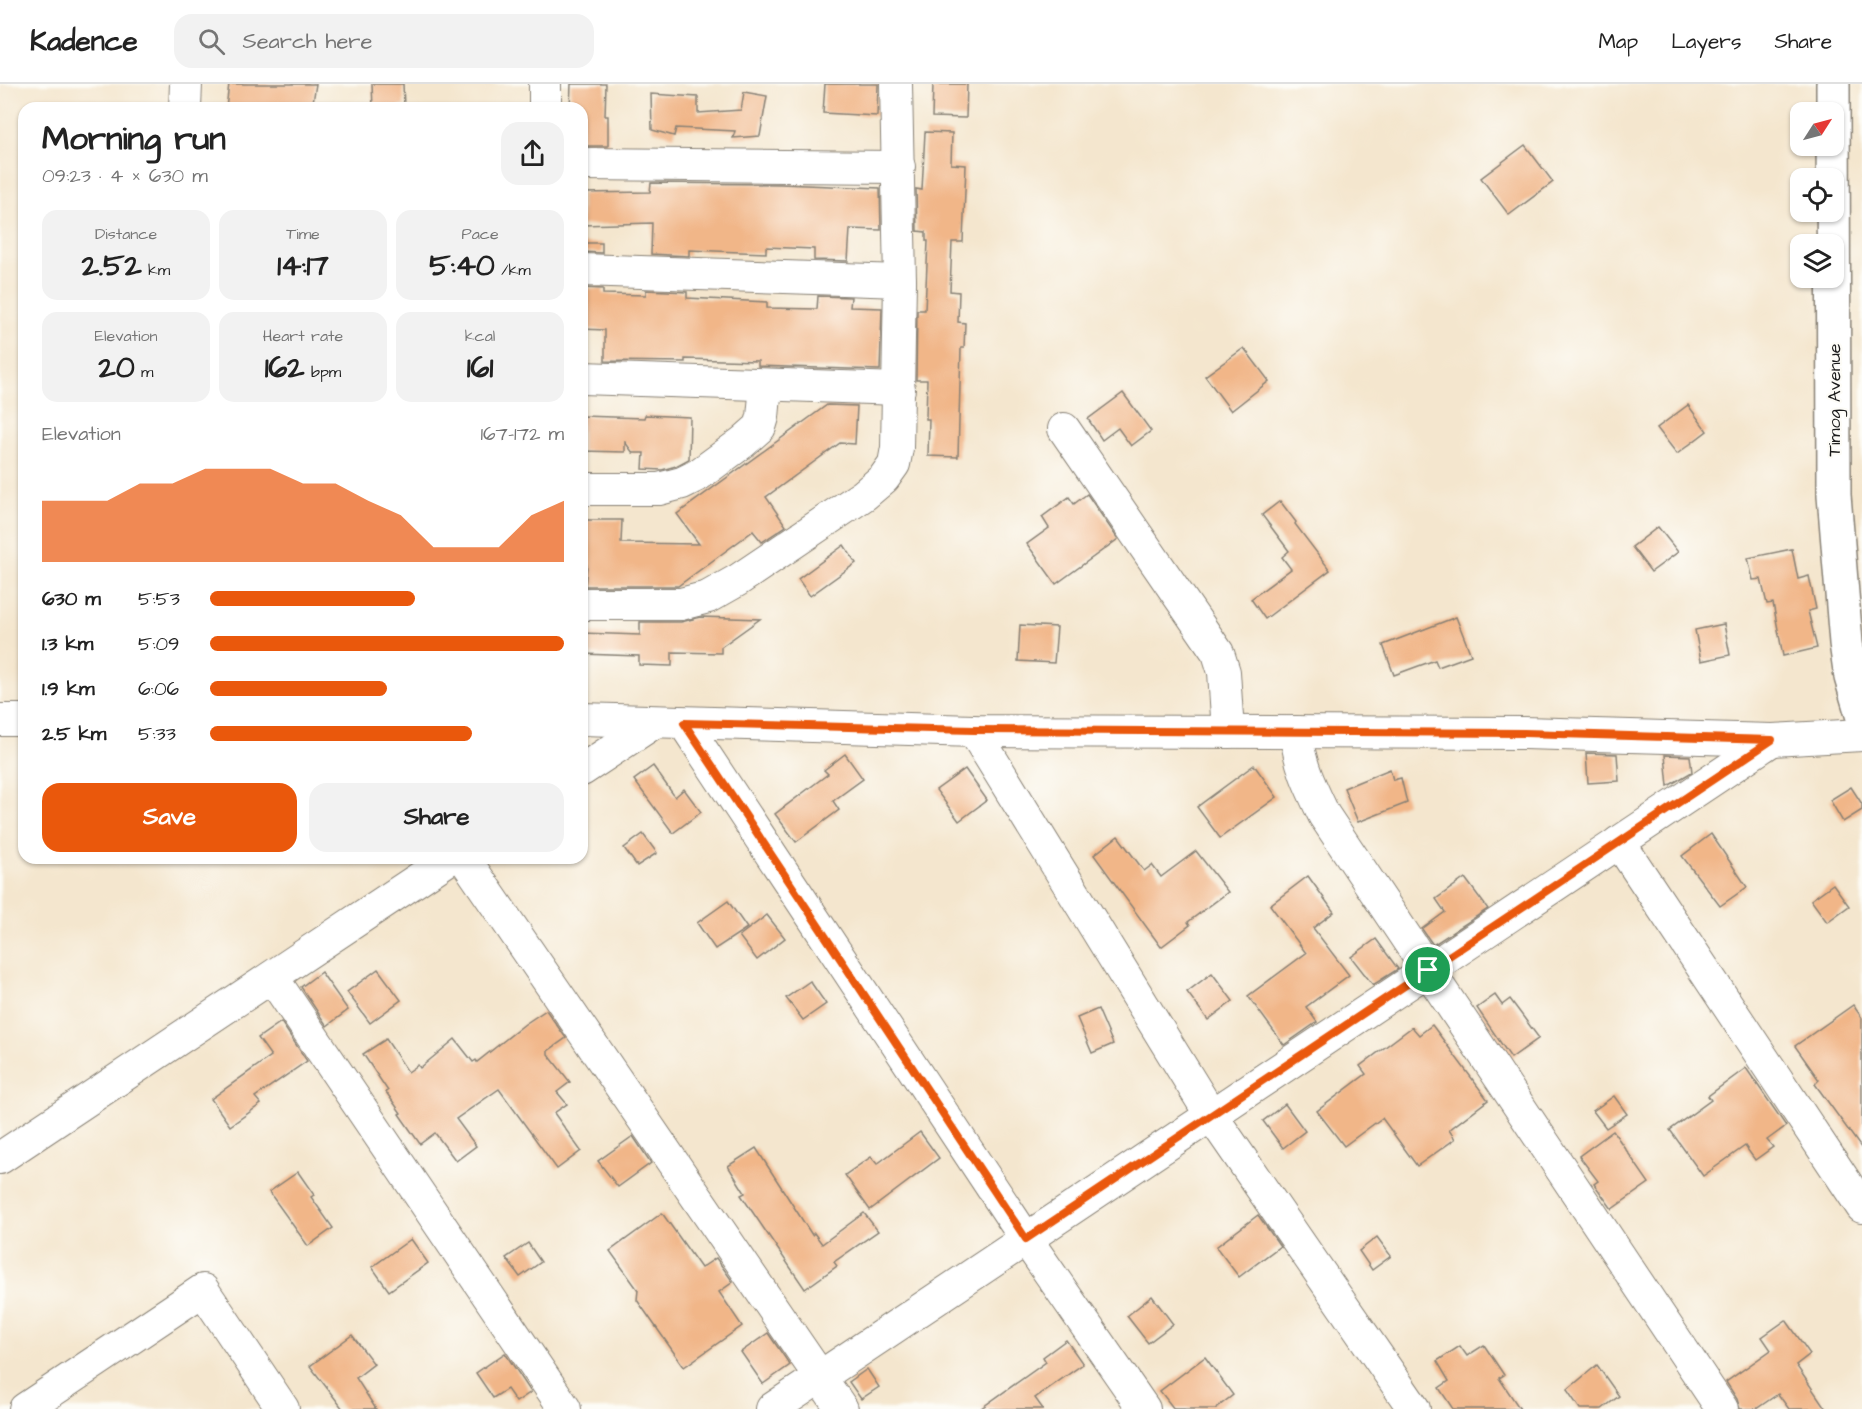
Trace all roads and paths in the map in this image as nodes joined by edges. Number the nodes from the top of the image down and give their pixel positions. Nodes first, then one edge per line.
1 (186, 84) edge
2 (545, 84) edge
3 (896, 84) edge
4 (1833, 84) edge
5 (185, 102) edge
6 (545, 102) edge
7 (588, 164) edge
8 (899, 167) junction
9 (588, 270) edge
10 (900, 281) junction
11 (588, 378) edge
12 (766, 385) junction
13 (898, 389) junction
14 (1064, 429) dead end
15 (588, 489) edge
16 (588, 604) edge
17 (1862, 714) edge
18 (588, 719) edge
19 (0, 720) edge
20 (18, 720) edge
21 (653, 723) junction
22 (684, 723) junction
23 (974, 730) junction
24 (1228, 732) junction
25 (1296, 732) junction
26 (1862, 735) edge
27 (1772, 740) junction
28 (588, 766) edge
29 (1619, 842) junction
30 (441, 864) edge
31 (468, 864) edge
32 (1428, 970) junction
33 (272, 976) junction
34 (1211, 1115) junction
35 (0, 1158) edge
36 (1862, 1207) edge
37 (1026, 1239) junction
38 (820, 1377) junction
39 (25, 1409) edge
40 (283, 1409) edge
41 (565, 1409) edge
42 (772, 1409) edge
43 (842, 1409) edge
44 (1144, 1409) edge
45 (1414, 1409) edge
46 (1722, 1409) edge

1 - 5 street
2 - 6 street
3 - 8 street
4 - 17 main road, Timog Avenue
7 - 8 street
8 - 10 street
9 - 10 street
10 - 13 street
11 - 12 street
12 - 13 street
12 - 15 street
13 - 16 street
14 - 24 street
18 - 21 street
19 - 20 street
21 - 22 street
21 - 28 street
22 - 23 street
22 - 37 street
23 - 24 street
23 - 34 street
24 - 25 street
25 - 27 street
25 - 32 street
26 - 27 street
27 - 29 street
29 - 32 street
29 - 36 street
30 - 33 street
31 - 38 street
32 - 34 street
32 - 46 street
33 - 35 street
33 - 41 street
34 - 37 street
34 - 45 street
37 - 38 street
37 - 44 street
38 - 42 street
38 - 43 street
39 - 40 street

